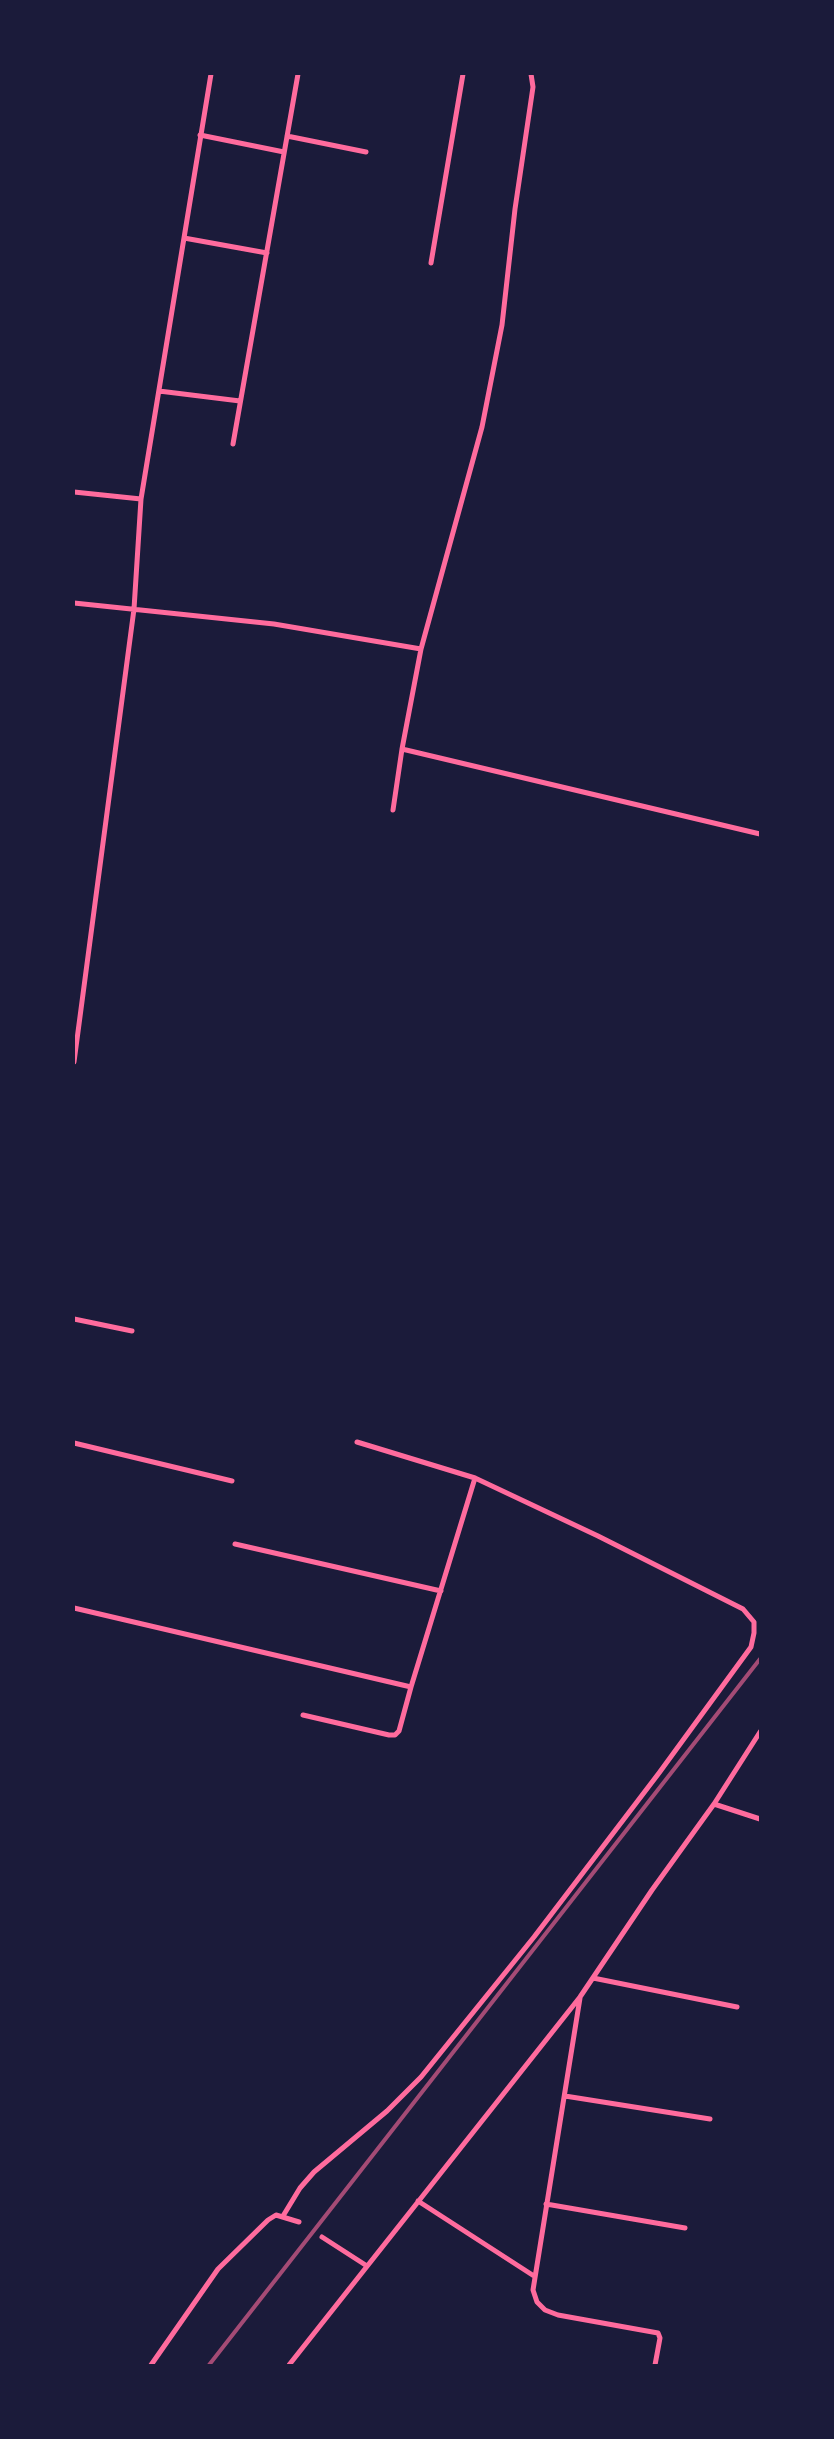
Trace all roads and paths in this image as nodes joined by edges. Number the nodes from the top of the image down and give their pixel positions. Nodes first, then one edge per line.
1 (211, 74) edge
2 (298, 74) edge
3 (463, 74) edge
4 (531, 74) edge
5 (200, 135) junction
6 (288, 136) junction
7 (284, 152) junction
8 (366, 152) dead end
9 (184, 238) junction
10 (267, 253) junction
11 (431, 263) dead end
12 (159, 391) junction
13 (240, 401) junction
14 (233, 444) dead end
15 (74, 492) edge
16 (141, 499) junction
17 (74, 603) edge
18 (134, 609) junction
19 (421, 649) junction
20 (402, 749) junction
21 (393, 810) dead end
22 (760, 834) edge
23 (74, 1062) edge
24 (74, 1319) edge
25 (132, 1331) dead end
26 (357, 1442) dead end
27 (74, 1443) edge
28 (475, 1478) junction
29 (232, 1482) dead end
30 (235, 1544) dead end
31 (440, 1591) junction
32 (74, 1608) edge
33 (410, 1687) junction
34 (303, 1715) dead end
35 (760, 1732) edge
36 (714, 1804) junction
37 (760, 1820) edge
38 (593, 1978) junction
39 (580, 1997) junction
40 (737, 2007) dead end
41 (565, 2096) junction
42 (710, 2119) dead end
43 (418, 2201) junction
44 (546, 2204) junction
45 (283, 2216) junction
46 (299, 2222) dead end
47 (685, 2228) dead end
48 (322, 2237) dead end
49 (367, 2266) junction
50 (534, 2276) junction
51 (151, 2365) edge
52 (289, 2365) edge
53 (655, 2365) edge

1 - 5 street
2 - 6 street
3 - 11 street
4 - 19 street
5 - 7 street
5 - 9 street
6 - 7 street
6 - 8 street
7 - 10 street
9 - 10 street
9 - 12 street
10 - 13 street
12 - 13 street
12 - 16 street
13 - 14 street
15 - 16 street
16 - 18 street
17 - 18 street
18 - 19 street
18 - 23 street
19 - 20 street
20 - 21 street
20 - 22 street
24 - 25 street
26 - 28 street
27 - 29 street
28 - 31 street
28 - 45 street
30 - 31 street
31 - 33 street
32 - 33 street
33 - 34 street
35 - 36 street
36 - 37 street
36 - 38 street
38 - 39 street
38 - 40 street
39 - 41 street
39 - 43 street
41 - 42 street
41 - 44 street
43 - 49 street
43 - 50 street
44 - 47 street
44 - 50 street
45 - 46 street
45 - 51 street
48 - 49 street
49 - 52 street
50 - 53 street

